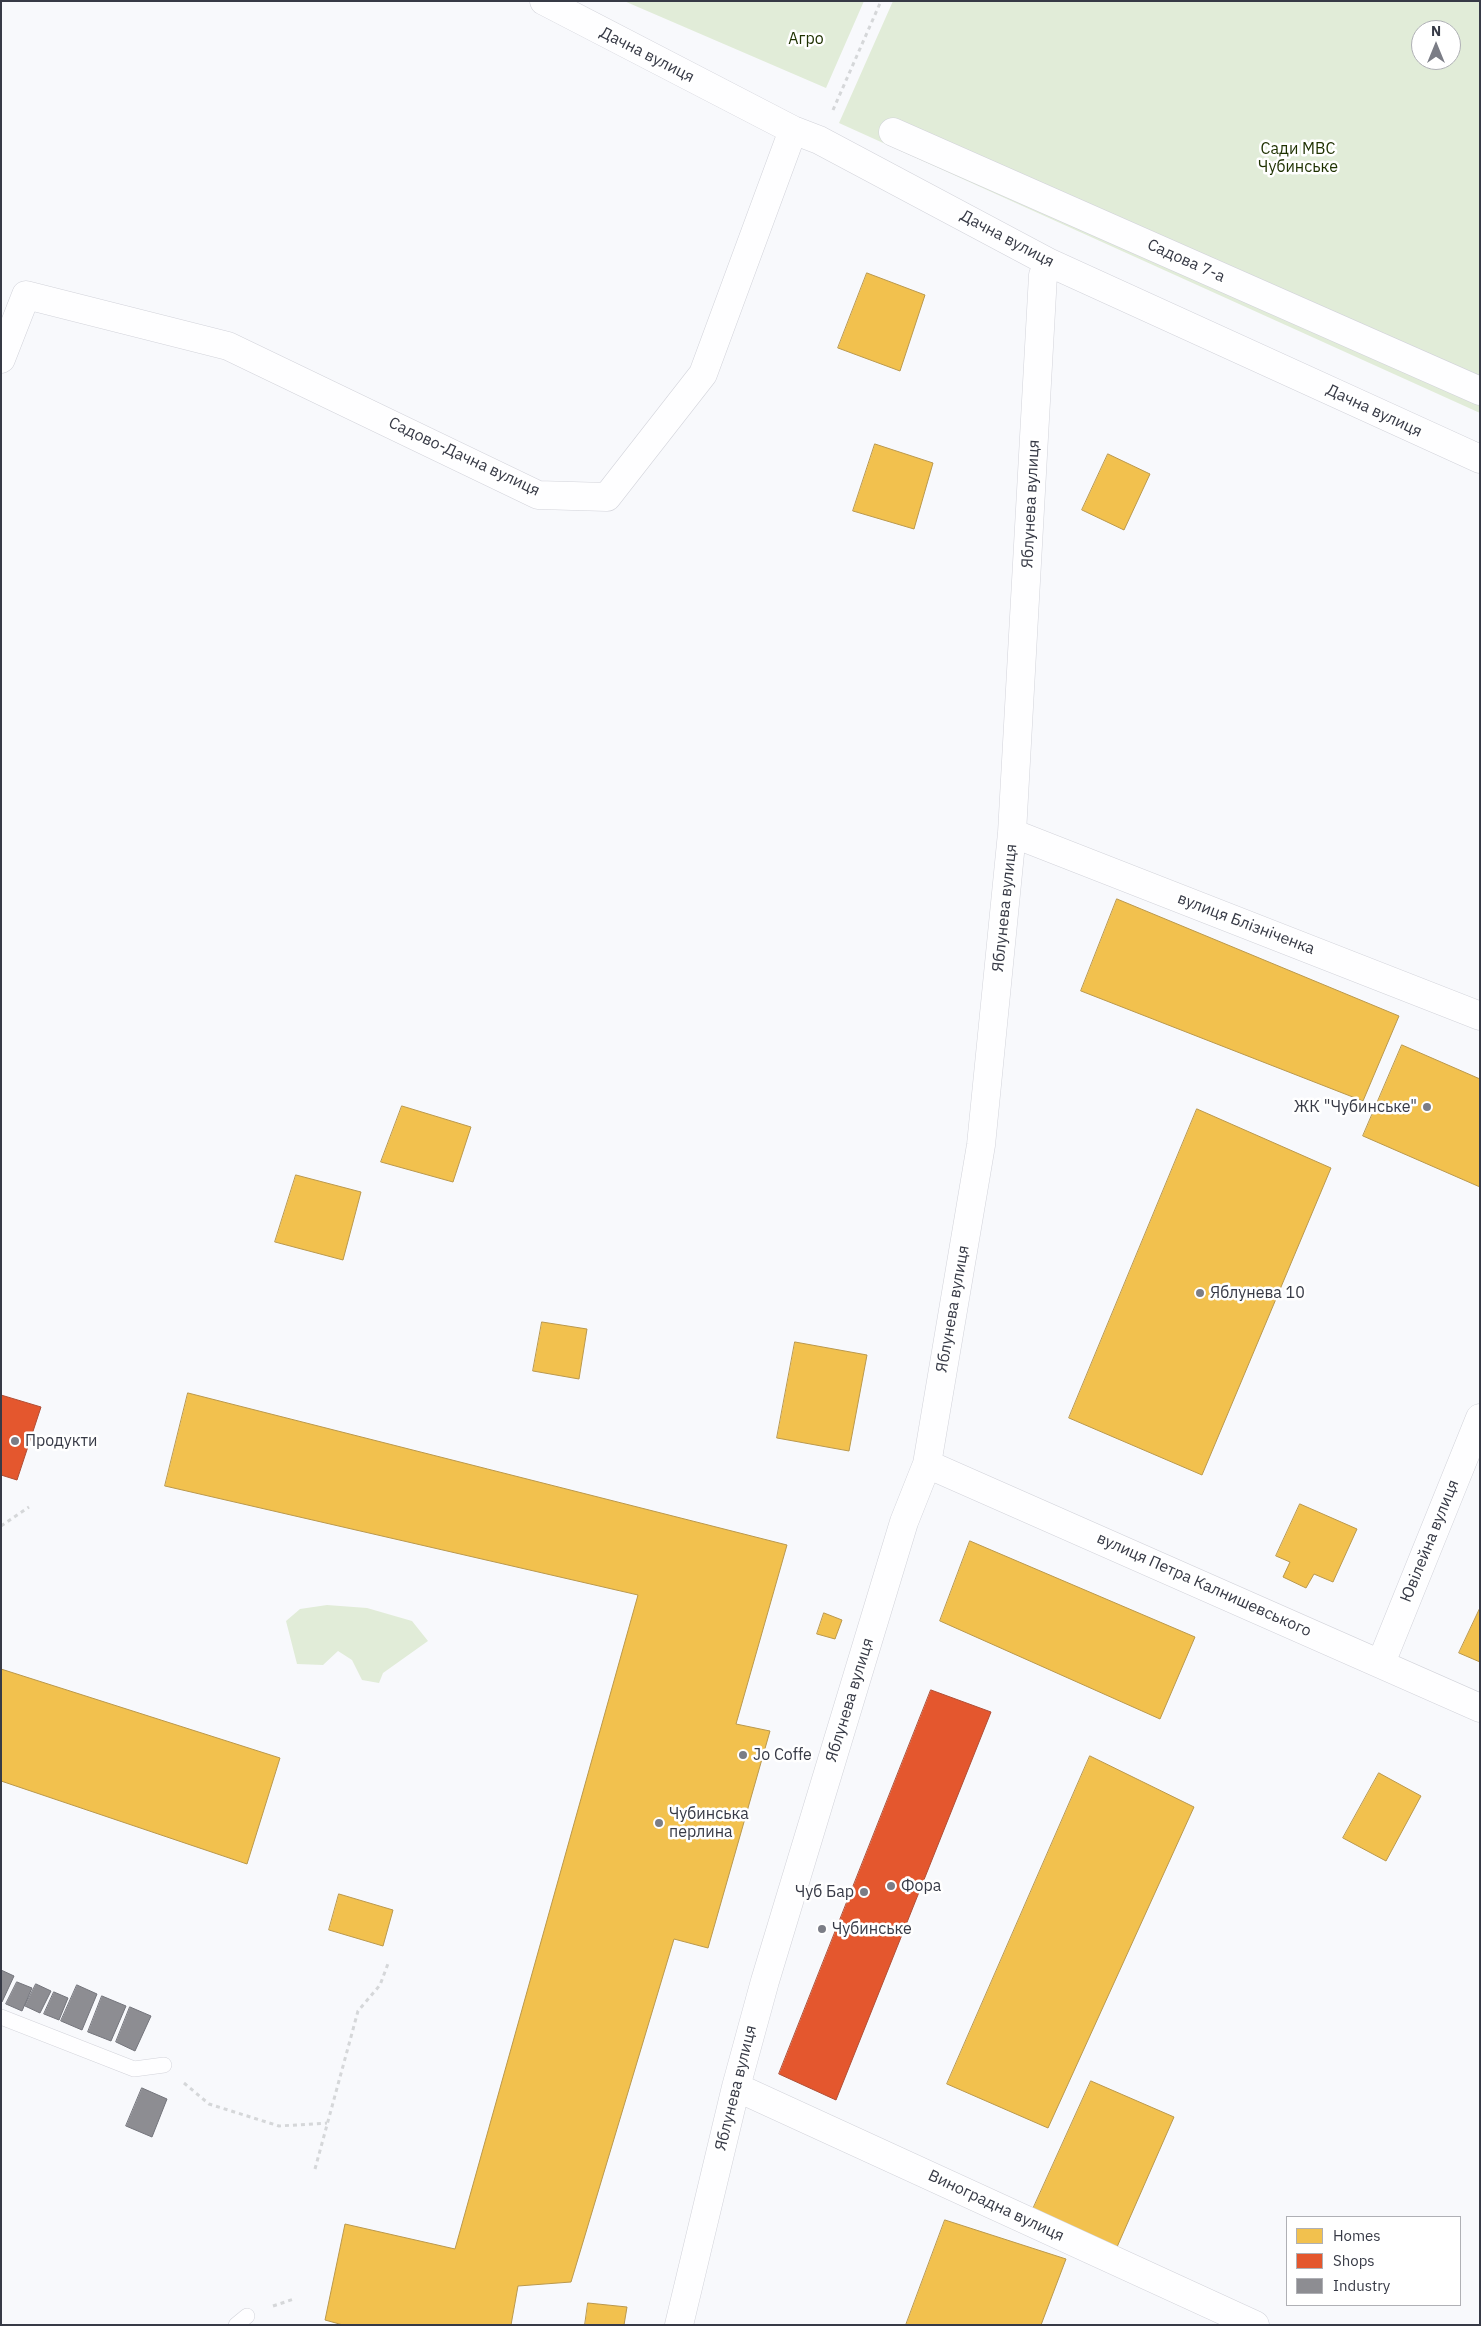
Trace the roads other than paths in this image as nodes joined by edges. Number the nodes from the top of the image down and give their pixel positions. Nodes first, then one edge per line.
1 (544, 1) edge
2 (792, 130) junction
3 (893, 132) dead end
4 (1050, 263) junction
5 (1, 359) edge
6 (1480, 390) edge
7 (1480, 459) edge
8 (1012, 833) junction
9 (1480, 1016) edge
10 (1480, 1418) edge
11 (927, 1464) junction
12 (1381, 1663) junction
13 (1480, 1708) edge
14 (1, 2017) edge
15 (164, 2065) road end
16 (736, 2087) junction
17 (679, 2325) edge
18 (1255, 2325) edge

1 - 2 street, Дачна вулиця
2 - 4 street, Дачна вулиця
2 - 5 street, Садово-Дачна вулиця
3 - 6 street, Садова 7-а
4 - 7 street, Дачна вулиця
4 - 8 street, Яблунева вулиця
8 - 9 street, вулиця Блізніченка
8 - 11 street, Яблунева вулиця
10 - 12 street, Ювілейна вулиця
11 - 12 street, вулиця Петра Калнишевського
11 - 16 street, Яблунева вулиця
12 - 13 street, вулиця Петра Калнишевського
14 - 15 lane
16 - 17 street, Яблунева вулиця
16 - 18 street, Виноградна вулиця

